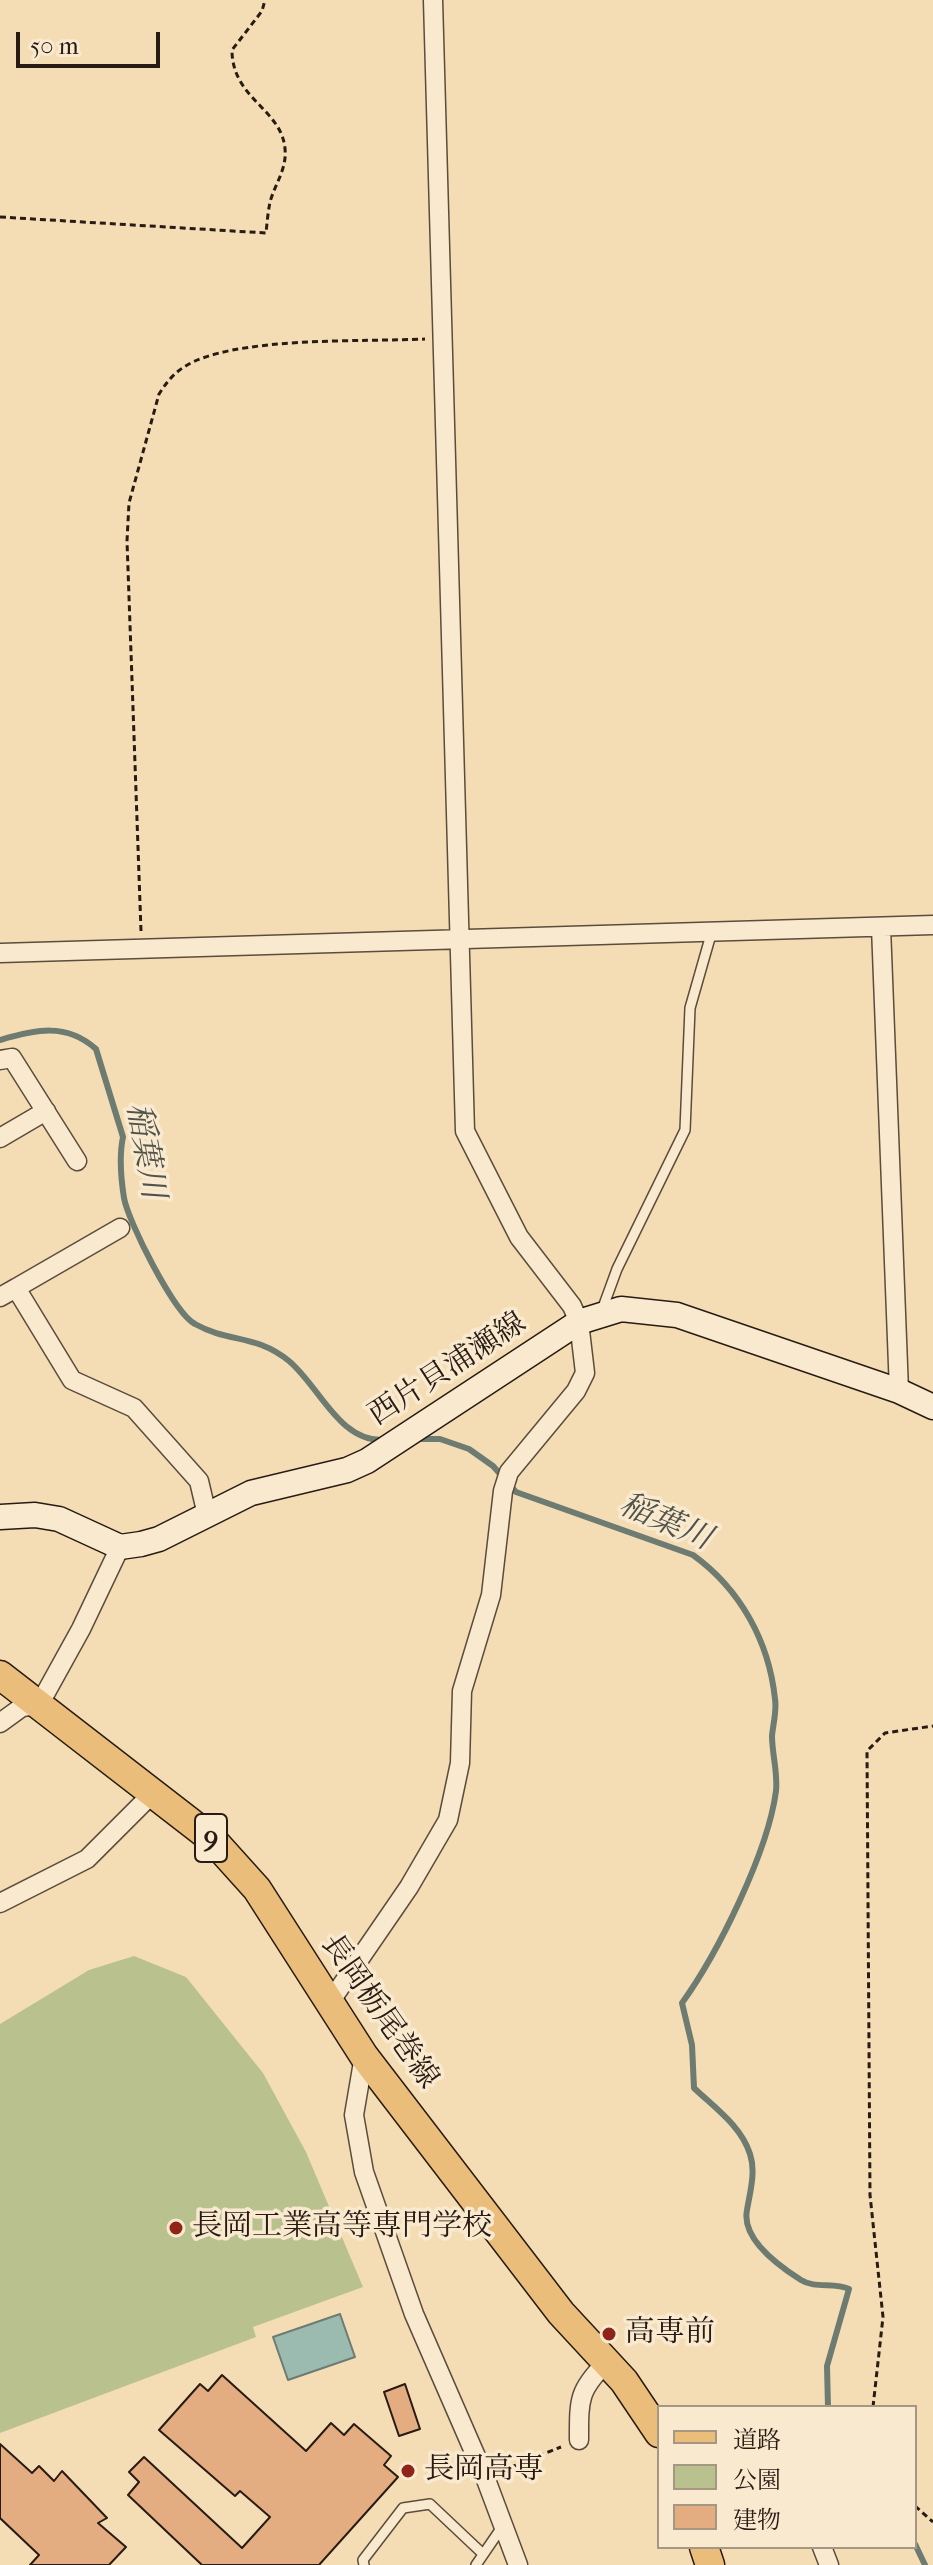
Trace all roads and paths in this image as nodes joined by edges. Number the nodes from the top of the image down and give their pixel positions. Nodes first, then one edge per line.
1 (265, 0) edge
2 (433, 0) edge
3 (0, 217) edge
4 (445, 338) junction
5 (933, 925) edge
6 (881, 927) junction
7 (712, 931) junction
8 (460, 940) junction
9 (141, 947) junction
10 (0, 953) edge
11 (0, 1060) edge
12 (46, 1111) junction
13 (0, 1138) edge
14 (77, 1161) dead end
15 (120, 1228) dead end
16 (8, 1292) edge
17 (590, 1318) junction
18 (899, 1391) junction
19 (933, 1407) edge
20 (207, 1515) junction
21 (0, 1517) edge
22 (120, 1547) junction
23 (0, 1675) edge
24 (39, 1705) junction
25 (0, 1723) edge
26 (933, 1726) edge
27 (152, 1794) junction
28 (0, 1903) edge
29 (330, 2002) junction
30 (364, 2056) junction
31 (607, 2362) junction
32 (873, 2405) edge
33 (657, 2430) edge
34 (579, 2440) joint
35 (485, 2477) junction
36 (917, 2508) edge
37 (933, 2522) edge
38 (502, 2527) junction
39 (483, 2554) junction
40 (364, 2565) edge
41 (476, 2565) edge
42 (518, 2565) edge

1 - 3 path
2 - 4 street
4 - 8 street
4 - 9 path
5 - 6 street
6 - 7 street
6 - 18 street
7 - 8 street
7 - 17 lane
8 - 9 street
8 - 17 street
9 - 10 street
11 - 12 street
12 - 13 street
12 - 14 street
15 - 16 street
16 - 20 street
17 - 18 main road, 西片貝浦瀬線
17 - 20 main road, 西片貝浦瀬線
17 - 29 street
18 - 19 main road, 西片貝浦瀬線
20 - 22 main road, 西片貝浦瀬線
21 - 22 main road
22 - 24 street
23 - 24 main road, 長岡栃尾巻線 / 9
24 - 25 street
24 - 27 main road, 長岡栃尾巻線 / 9
26 - 32 path
27 - 28 street
27 - 29 main road, 長岡栃尾巻線 / 9
29 - 30 main road, 長岡栃尾巻線 / 9
30 - 31 main road, 長岡栃尾巻線 / 9
30 - 35 street
31 - 33 main road, 長岡栃尾巻線 / 9
31 - 34 street
34 - 35 path
35 - 38 street
36 - 37 path
38 - 39 lane
38 - 42 street
39 - 40 lane
39 - 41 lane

